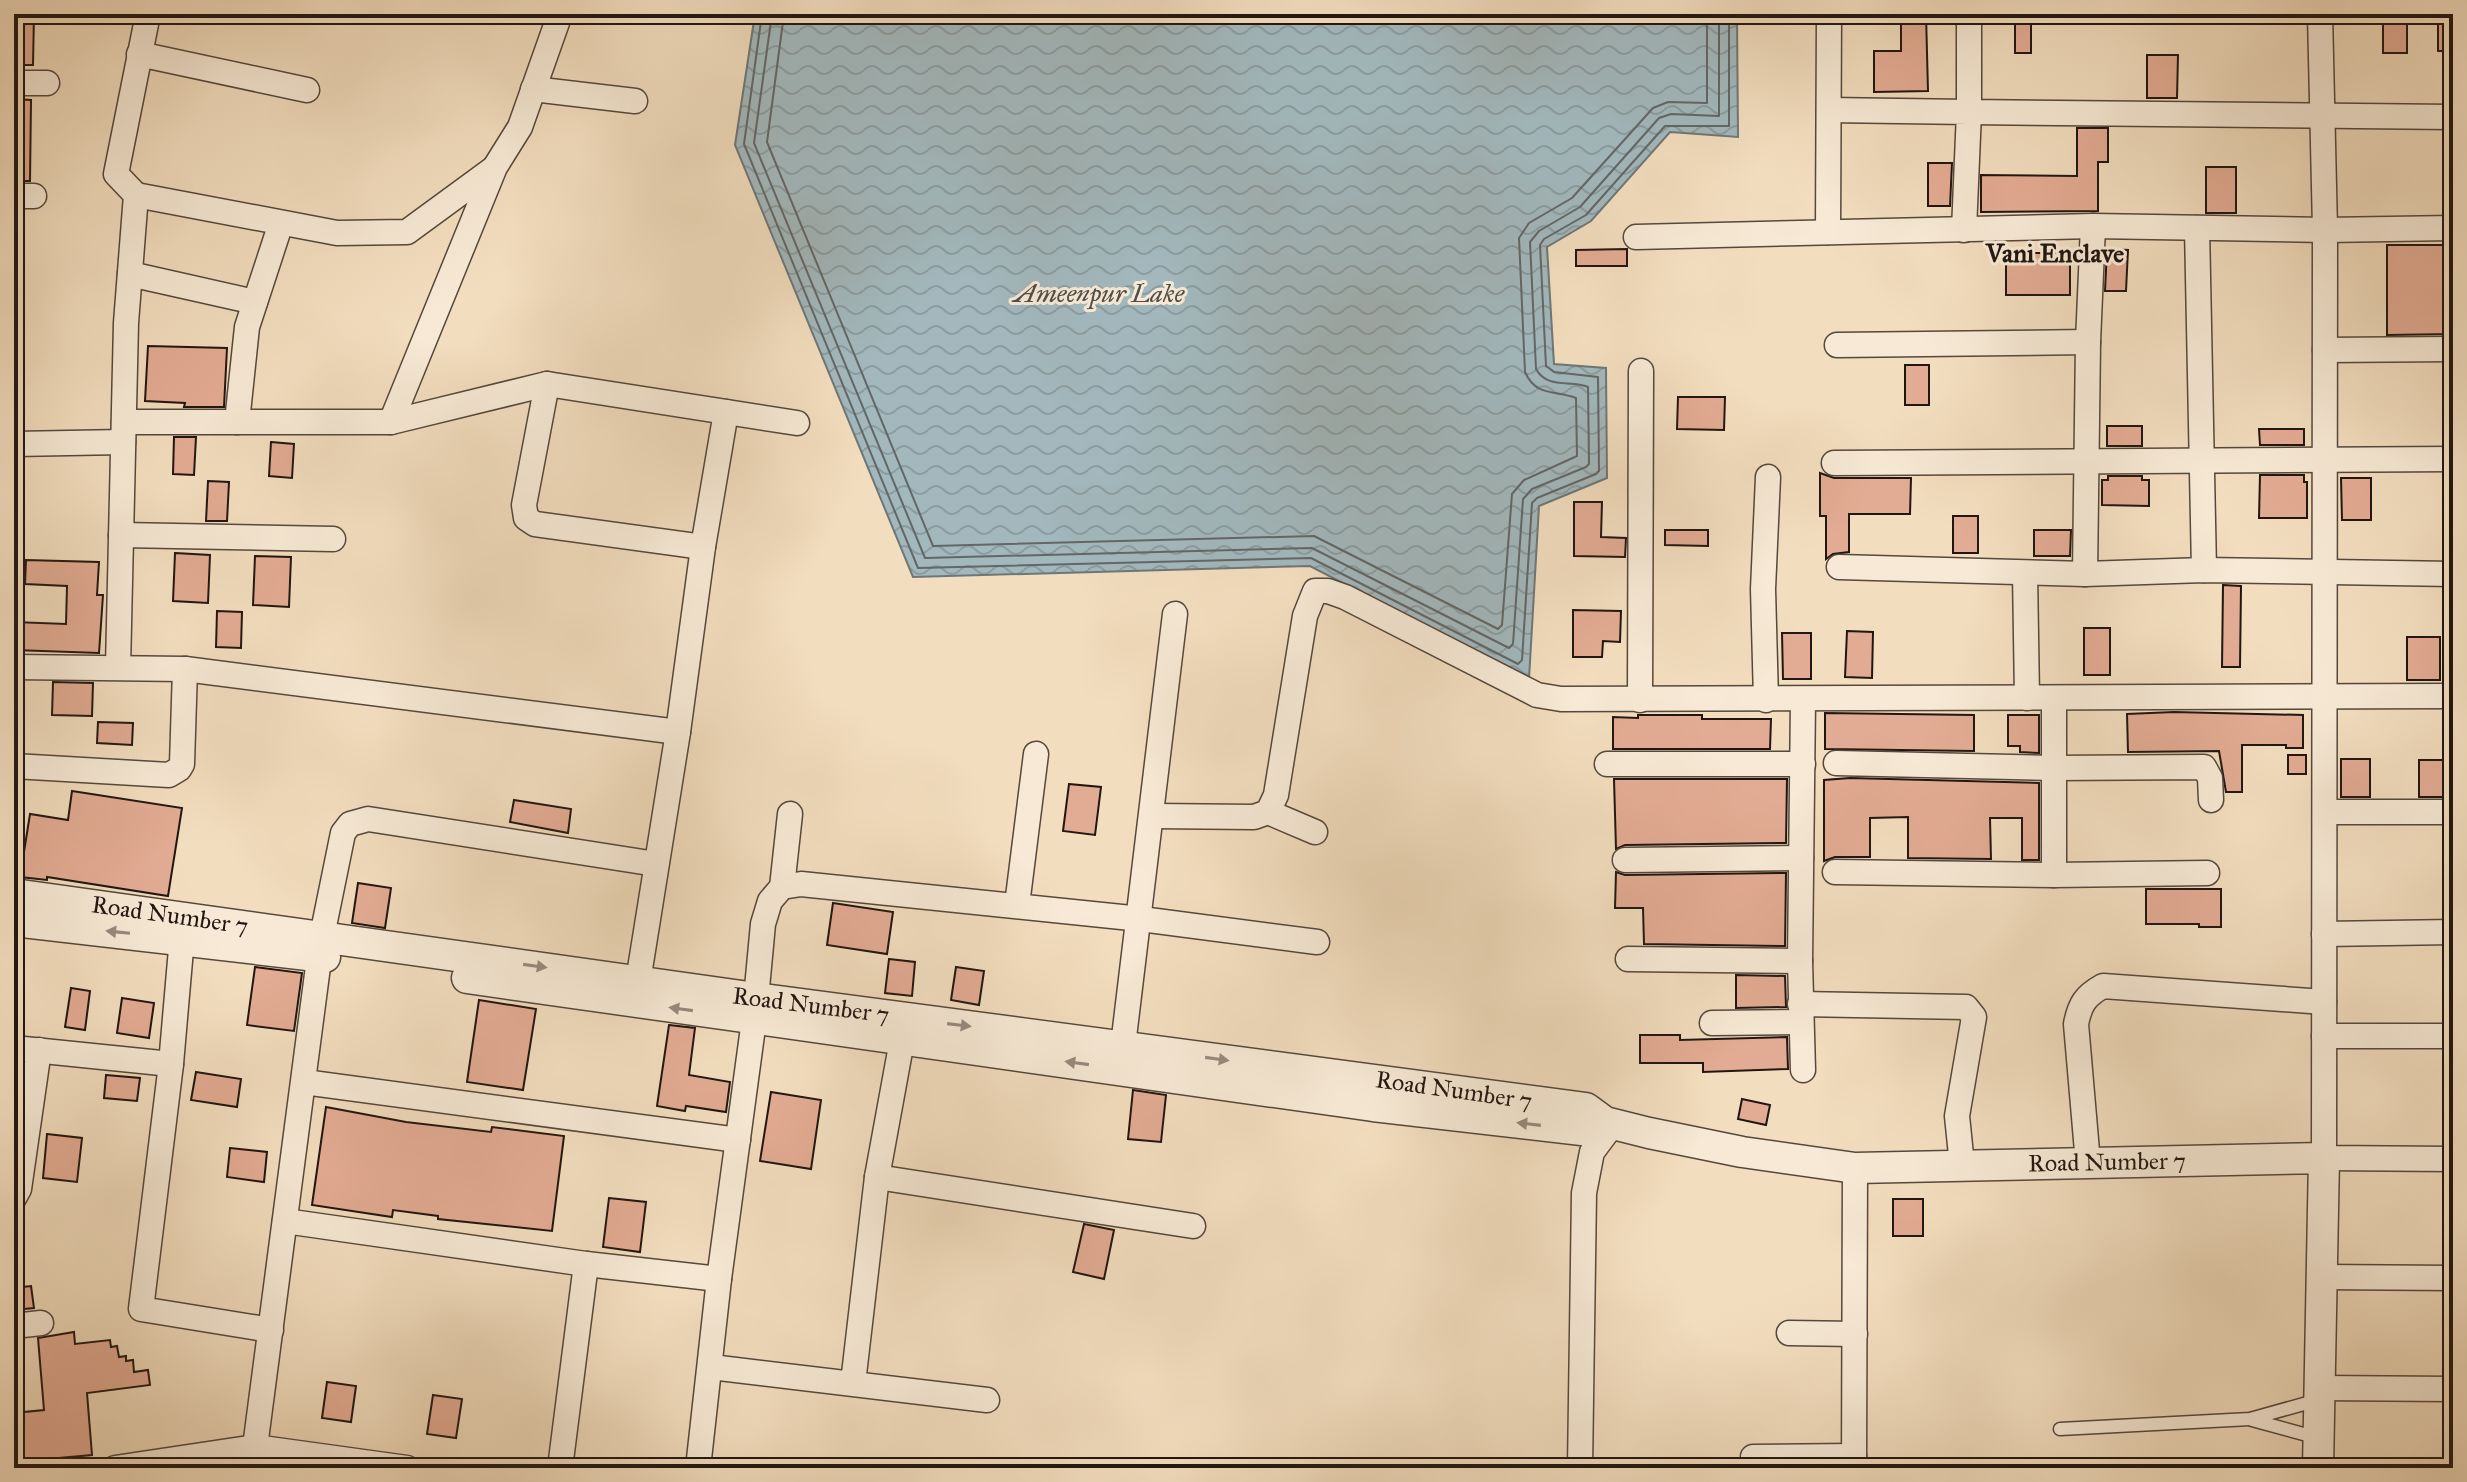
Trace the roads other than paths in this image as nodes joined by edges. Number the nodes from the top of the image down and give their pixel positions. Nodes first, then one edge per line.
1 (148, 14) edge
2 (560, 14) edge
3 (1829, 14) edge
4 (1969, 14) edge
5 (2320, 14) edge
6 (139, 54) junction
7 (14, 83) edge
8 (47, 83) dead end
9 (533, 89) junction
10 (307, 90) dead end
11 (635, 101) dead end
12 (1829, 110) junction
13 (1969, 112) junction
14 (2321, 116) junction
15 (2453, 117) edge
16 (495, 167) junction
17 (136, 195) junction
18 (281, 223) junction
19 (2093, 226) junction
20 (2197, 228) junction
21 (2453, 228) edge
22 (1964, 230) junction
23 (2325, 230) junction
24 (1828, 232) junction
25 (1636, 237) dead end
26 (130, 274) junction
27 (255, 302) junction
28 (2088, 342) junction
29 (1837, 345) dead end
30 (2453, 349) edge
31 (2325, 350) junction
32 (1641, 371) dead end
33 (547, 384) junction
34 (726, 412) junction
35 (237, 422) junction
36 (391, 422) junction
37 (797, 423) dead end
38 (124, 432) junction
39 (14, 444) edge
40 (2453, 459) edge
41 (2325, 460) junction
42 (2086, 461) junction
43 (2201, 461) junction
44 (1834, 463) dead end
45 (1768, 477) dead end
46 (121, 535) junction
47 (333, 539) dead end
48 (703, 547) junction
49 (1839, 567) dead end
50 (2204, 570) junction
51 (2325, 572) junction
52 (2025, 573) junction
53 (2085, 574) junction
54 (2453, 574) edge
55 (1175, 614) dead end
56 (14, 667) edge
57 (118, 667) junction
58 (185, 669) junction
59 (2453, 696) edge
60 (2325, 697) junction
61 (2027, 698) junction
62 (2054, 698) junction
63 (1640, 700) junction
64 (1766, 700) junction
65 (1803, 700) junction
66 (678, 732) junction
67 (1036, 754) dead end
68 (1836, 763) dead end
69 (1607, 764) dead end
70 (1803, 764) junction
71 (14, 766) edge
72 (2053, 768) junction
73 (2211, 800) dead end
74 (1268, 812) junction
75 (2325, 812) junction
76 (2453, 812) edge
77 (790, 814) dead end
78 (1153, 816) junction
79 (1315, 832) dead end
80 (1801, 858) junction
81 (1625, 860) dead end
82 (656, 864) junction
83 (1835, 872) dead end
84 (2207, 873) dead end
85 (2054, 875) junction
86 (782, 887) junction
87 (14, 894) edge
88 (1017, 905) junction
89 (1141, 919) junction
90 (14, 921) edge
91 (183, 929) junction
92 (2453, 932) edge
93 (2324, 934) junction
94 (1317, 942) dead end
95 (322, 946) junction
96 (1628, 959) dead end
97 (1800, 961) junction
98 (636, 992) junction
99 (2324, 1002) junction
100 (755, 1009) junction
101 (1800, 1013) junction
102 (1712, 1023) dead end
103 (904, 1028) junction
104 (2324, 1036) junction
105 (2453, 1036) edge
106 (14, 1048) edge
107 (39, 1050) junction
108 (1122, 1058) junction
109 (171, 1064) junction
110 (1803, 1070) dead end
111 (304, 1082) junction
112 (1609, 1123) junction
113 (738, 1140) junction
114 (2324, 1158) junction
115 (2453, 1159) edge
116 (2088, 1163) junction
117 (1962, 1165) junction
118 (1855, 1168) junction
119 (877, 1177) junction
120 (14, 1198) edge
121 (285, 1221) junction
122 (1193, 1226) dead end
123 (586, 1264) junction
124 (2321, 1277) junction
125 (2453, 1278) edge
126 (719, 1279) junction
127 (41, 1323) dead end
128 (14, 1326) edge
129 (271, 1330) junction
130 (1789, 1333) dead end
131 (1855, 1334) junction
132 (711, 1367) junction
133 (853, 1383) junction
134 (2453, 1389) edge
135 (2318, 1394) junction
136 (987, 1400) dead end
137 (2250, 1419) junction
138 (2060, 1429) dead end
139 (2318, 1438) junction
140 (255, 1447) junction
141 (1753, 1457) dead end
142 (1854, 1462) edge
143 (115, 1468) edge
144 (407, 1468) edge
145 (560, 1468) edge
146 (698, 1468) edge
147 (1580, 1468) edge
148 (2318, 1468) edge

1 - 6 street
2 - 9 street
3 - 12 street
4 - 13 street
5 - 14 street
6 - 10 street
6 - 17 street
7 - 8 street
9 - 11 street
9 - 16 street
12 - 13 street
12 - 24 street
13 - 14 street
13 - 22 street
14 - 15 street
14 - 23 street
16 - 18 street
16 - 36 street
17 - 18 street
17 - 26 street
18 - 27 street
19 - 20 street
19 - 22 street
19 - 28 street
20 - 23 street
20 - 43 street
21 - 23 street
22 - 24 street
23 - 31 street
24 - 25 street
26 - 27 street
26 - 38 street
27 - 35 street
28 - 29 street
28 - 42 street
30 - 31 street
31 - 41 street
32 - 63 street
33 - 34 street
33 - 36 street
33 - 48 street
34 - 37 street
34 - 48 street
35 - 36 street
35 - 38 street
38 - 39 street
38 - 46 street
40 - 41 street
41 - 43 street
41 - 51 street
42 - 43 street
42 - 44 street
42 - 53 street
43 - 50 street
45 - 64 street
46 - 47 street
46 - 57 street
48 - 66 street
49 - 52 street
50 - 51 street
50 - 53 street
51 - 54 street
51 - 60 street
52 - 53 street
52 - 61 street
55 - 78 street
56 - 57 street
57 - 58 street
58 - 66 street
58 - 71 street
59 - 60 street
60 - 62 street
60 - 75 street
61 - 62 street
61 - 65 street
62 - 72 street
63 - 64 street
63 - 74 street
64 - 65 street
65 - 70 street
66 - 82 street
67 - 88 street
68 - 72 street
69 - 70 street
70 - 80 street
72 - 73 street
72 - 85 street
74 - 78 street
74 - 79 street
75 - 76 street
75 - 93 street
77 - 86 street
78 - 89 street
80 - 81 street
80 - 97 street
82 - 95 street
82 - 98 street
83 - 85 street
84 - 85 street
86 - 88 street
86 - 100 street
87 - 91 street, Road Number 7
88 - 89 street
89 - 94 street
89 - 108 street
91 -> 90 street, Road Number 7
91 - 95 street, Road Number 7
91 - 109 street
92 - 93 street
93 - 99 street
95 - 98 street, Road Number 7
95 - 111 street
96 - 97 street
97 - 101 street
98 - 100 street, Road Number 7
99 - 104 street
99 - 116 street
100 - 103 street, Road Number 7
100 - 113 street
101 - 102 street
101 - 110 street
101 - 117 street
103 - 108 street, Road Number 7
103 - 119 street
104 - 105 street
104 - 114 street
106 - 107 street
107 - 109 street
107 - 120 street
108 - 112 street, Road Number 7
109 - 129 street
111 - 113 street
111 - 121 street
112 - 118 street, Road Number 7
112 - 147 street
113 - 126 street
114 - 115 street
114 - 116 street, Road Number 7
114 - 124 street
116 - 117 street, Road Number 7
117 - 118 street, Road Number 7
118 - 131 street
119 - 122 street
119 - 133 street
121 - 123 street
121 - 129 street
123 - 126 street
123 - 145 street
124 - 125 street
124 - 135 street
126 - 132 street
127 - 128 street
129 - 140 street
130 - 131 street
131 - 142 street
132 - 133 street
132 - 146 street
133 - 136 street
134 - 135 street
135 - 137 lane
135 - 139 street
137 - 138 lane
137 - 139 lane
139 - 148 street
140 - 143 street
140 - 144 street
141 - 142 street

